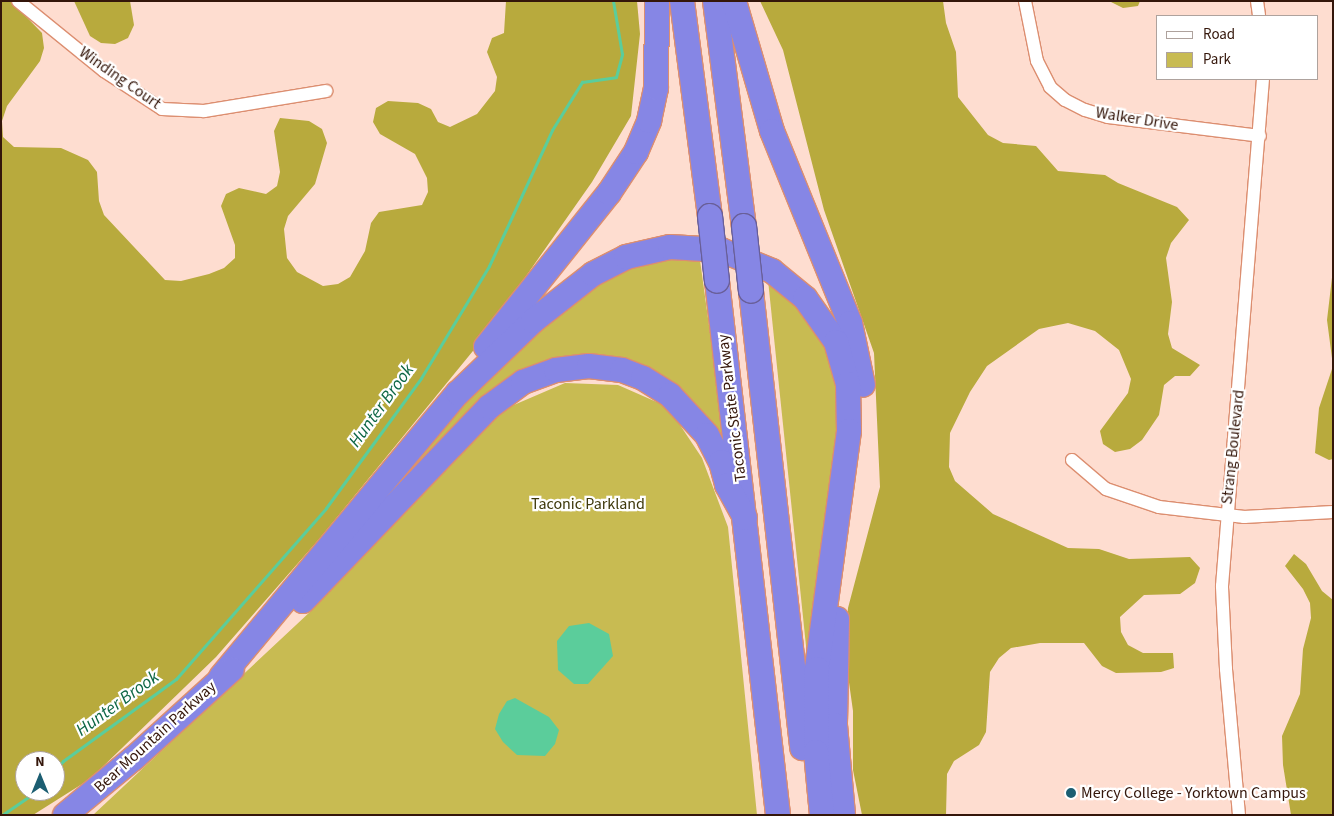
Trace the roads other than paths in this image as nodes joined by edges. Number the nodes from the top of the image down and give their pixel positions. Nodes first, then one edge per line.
1 (18, 1) edge
2 (657, 1) edge
3 (682, 1) edge
4 (715, 1) edge
5 (734, 1) edge
6 (1025, 1) edge
7 (1257, 1) edge
8 (1259, 15) edge
9 (1262, 80) edge
10 (326, 91) dead end
11 (1260, 136) junction
12 (1072, 460) dead end
13 (386, 477) junction
14 (1333, 512) edge
15 (1226, 516) junction
16 (745, 517) junction
17 (220, 677) junction
18 (65, 815) edge
19 (778, 815) edge
20 (809, 815) edge
21 (822, 815) edge
22 (843, 815) edge
23 (1239, 815) edge

1 - 10 street, Winding Court
2 - 13 highway
3 - 16 highway, Taconic State Parkway, bridge
4 - 20 highway, Taconic State Parkway, bridge
5 - 22 highway
6 - 11 street, Walker Drive
7 - 8 street
9 - 11 street, Strang Boulevard
11 - 15 street, Strang Boulevard
12 - 15 street
13 - 17 highway
13 - 21 highway
14 - 15 street
15 - 23 street, Strang Boulevard
16 - 17 highway
16 - 19 highway, Taconic State Parkway
17 - 18 highway, Bear Mountain Parkway

